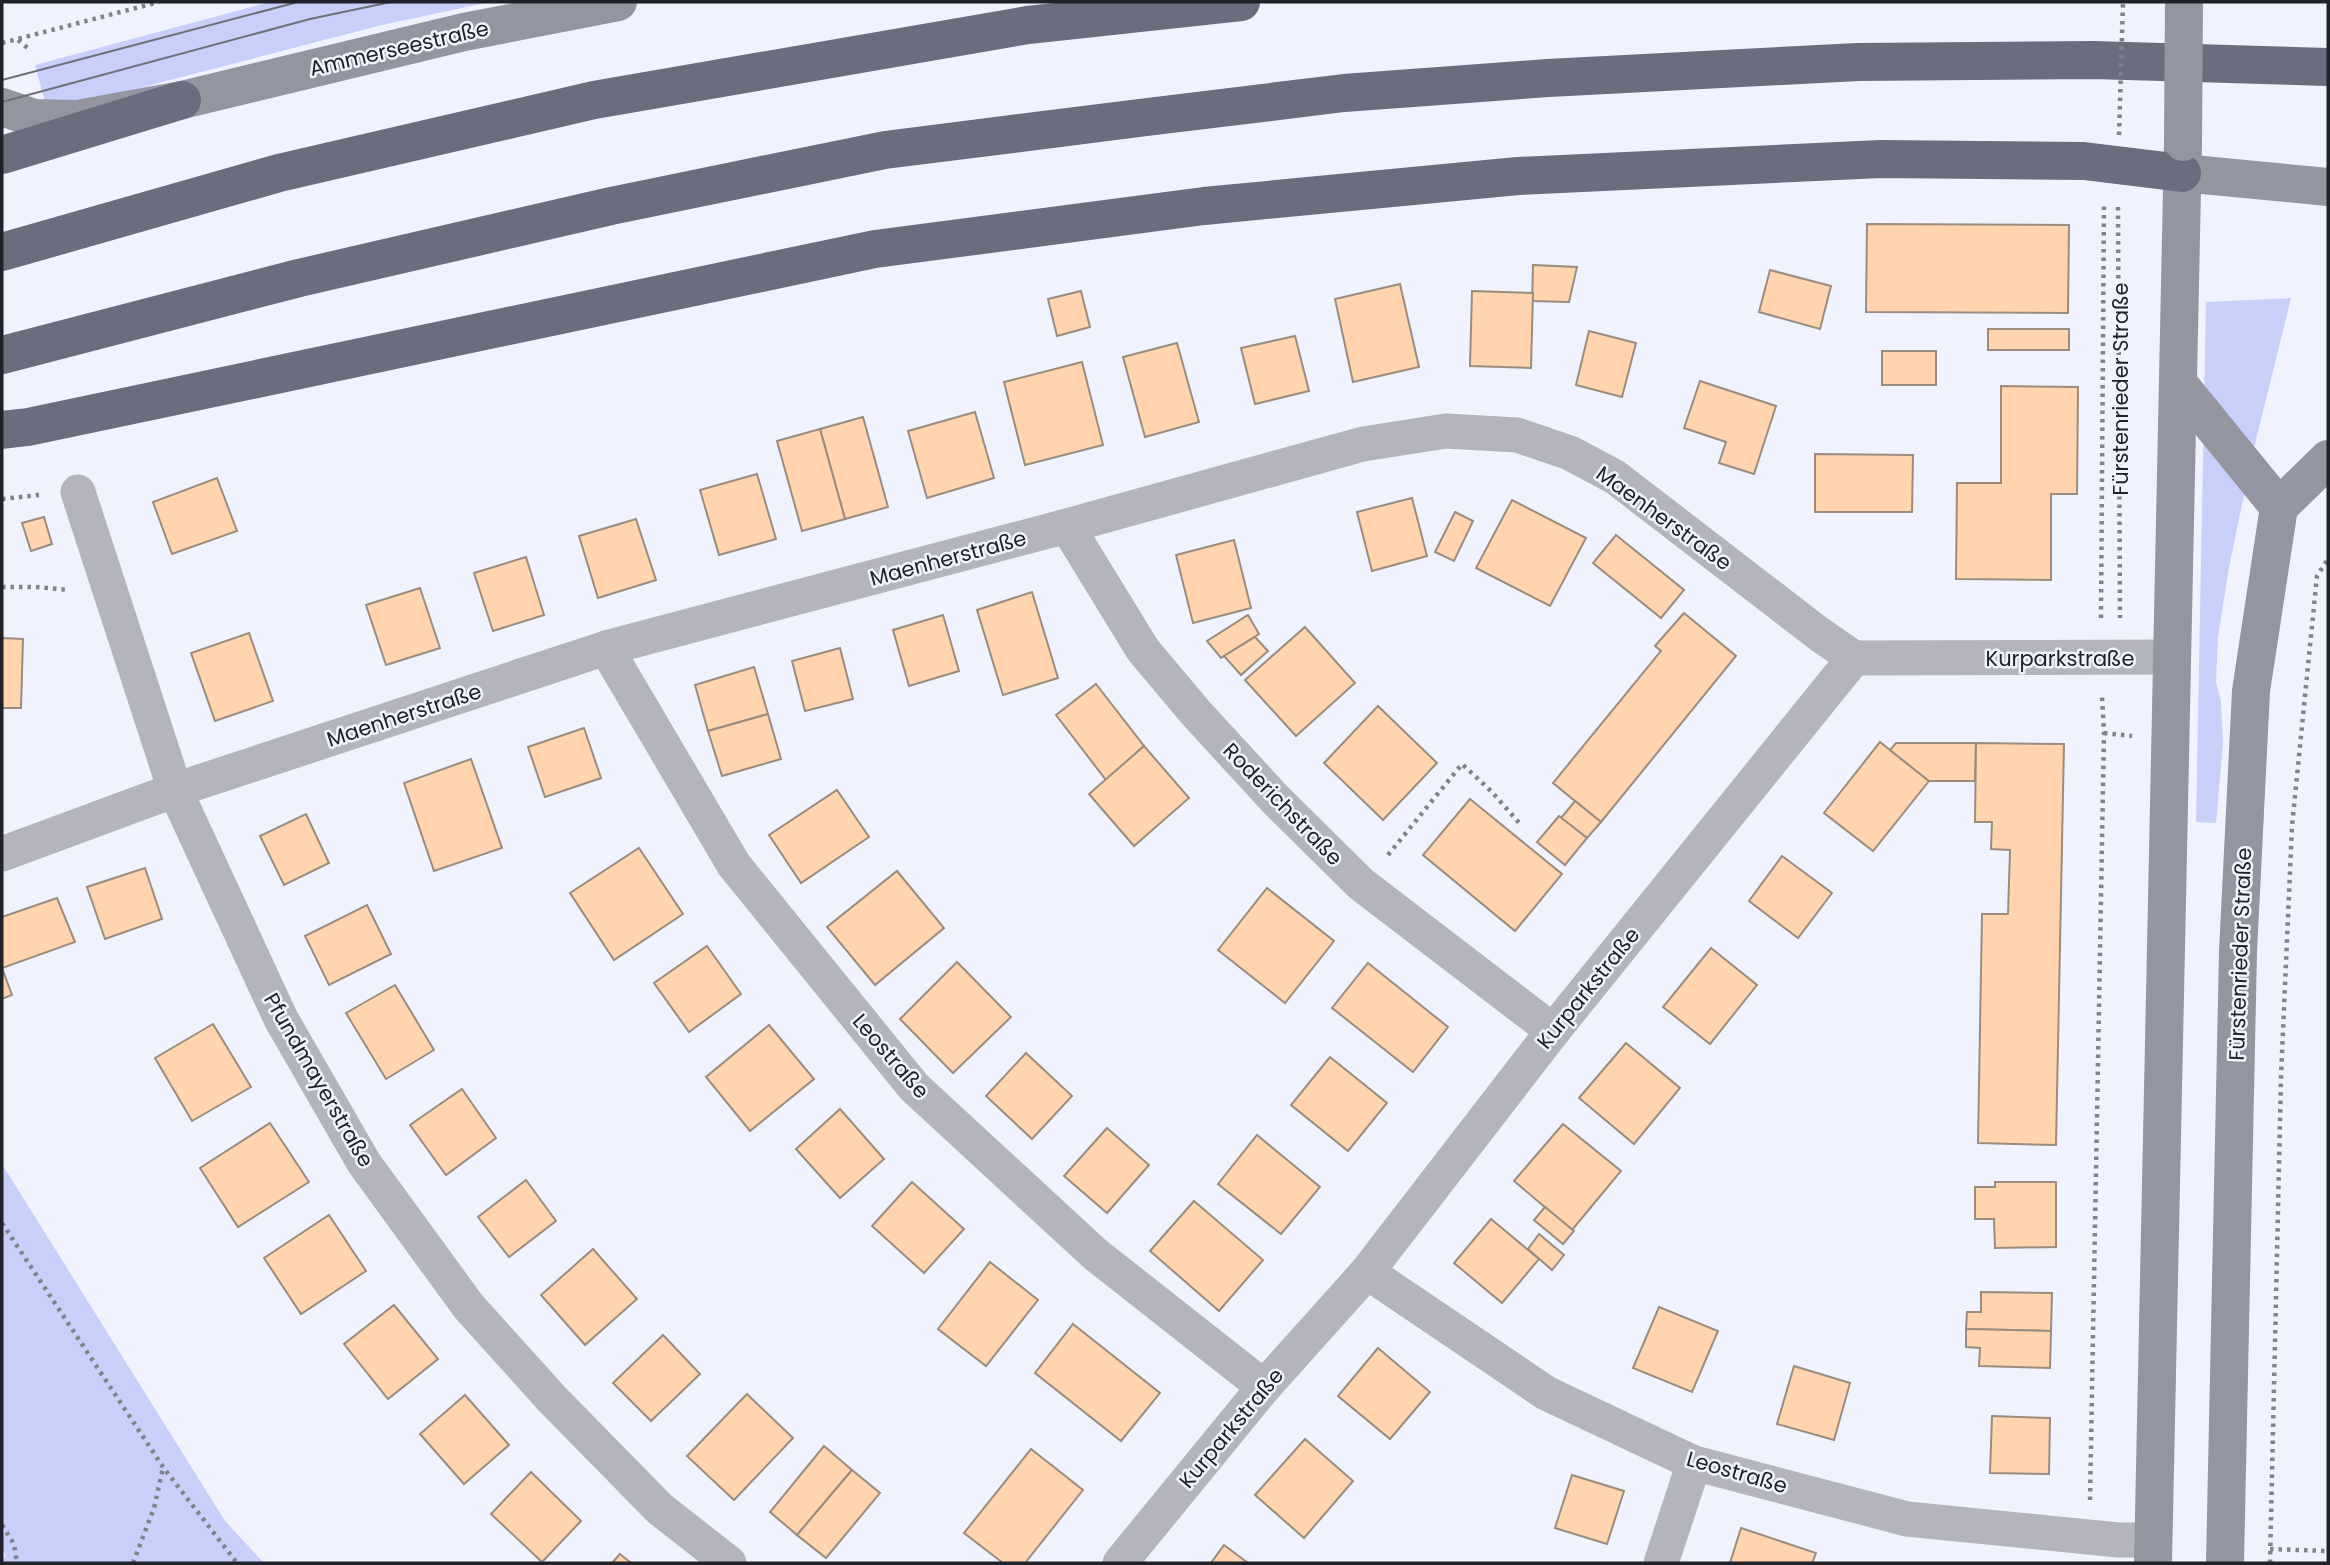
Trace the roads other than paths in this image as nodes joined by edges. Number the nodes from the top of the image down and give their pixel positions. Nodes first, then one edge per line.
1 (618, 2) edge
2 (1241, 2) edge
3 (2184, 2) edge
4 (2328, 67) edge
5 (182, 100) junction
6 (2, 107) edge
7 (2, 155) edge
8 (2182, 158) junction
9 (2328, 187) edge
10 (2, 252) edge
11 (2, 355) edge
12 (2178, 383) junction
13 (2, 430) edge
14 (2328, 459) edge
15 (78, 492) dead end
16 (2279, 507) junction
17 (1067, 526) junction
18 (606, 649) junction
19 (2172, 657) junction
20 (1854, 658) junction
21 (175, 790) junction
22 (2, 854) edge
23 (1553, 1031) junction
24 (1367, 1272) junction
25 (1264, 1387) junction
26 (1695, 1462) junction
27 (2153, 1552) edge
28 (729, 1563) edge
29 (1120, 1563) edge
30 (1661, 1563) edge
31 (2225, 1563) edge

1 - 5 main road, Ammerseestraße
2 - 10 highway
3 - 8 main road, bridge
4 - 11 highway
5 - 6 main road, Ammerseestraße
5 - 7 highway
8 - 9 main road
8 - 12 main road
8 - 13 highway
12 - 16 main road
12 - 19 main road
14 - 16 main road
15 - 21 street, Pfundmayerstraße
16 - 31 main road, Fürstenrieder Straße
17 - 18 street, Maenherstraße
17 - 20 street, Maenherstraße
17 - 23 street, Roderichstraße
18 - 21 street, Maenherstraße
18 - 25 street, Leostraße
19 - 20 street, Kurparkstraße
19 - 27 main road
20 - 23 street, Kurparkstraße
21 - 22 street, Maenherstraße
21 - 28 street, Pfundmayerstraße
23 - 24 street, Kurparkstraße
24 - 25 street, Kurparkstraße
24 - 26 street, Leostraße
25 - 29 street, Kurparkstraße
26 - 27 street, Leostraße
26 - 30 street

